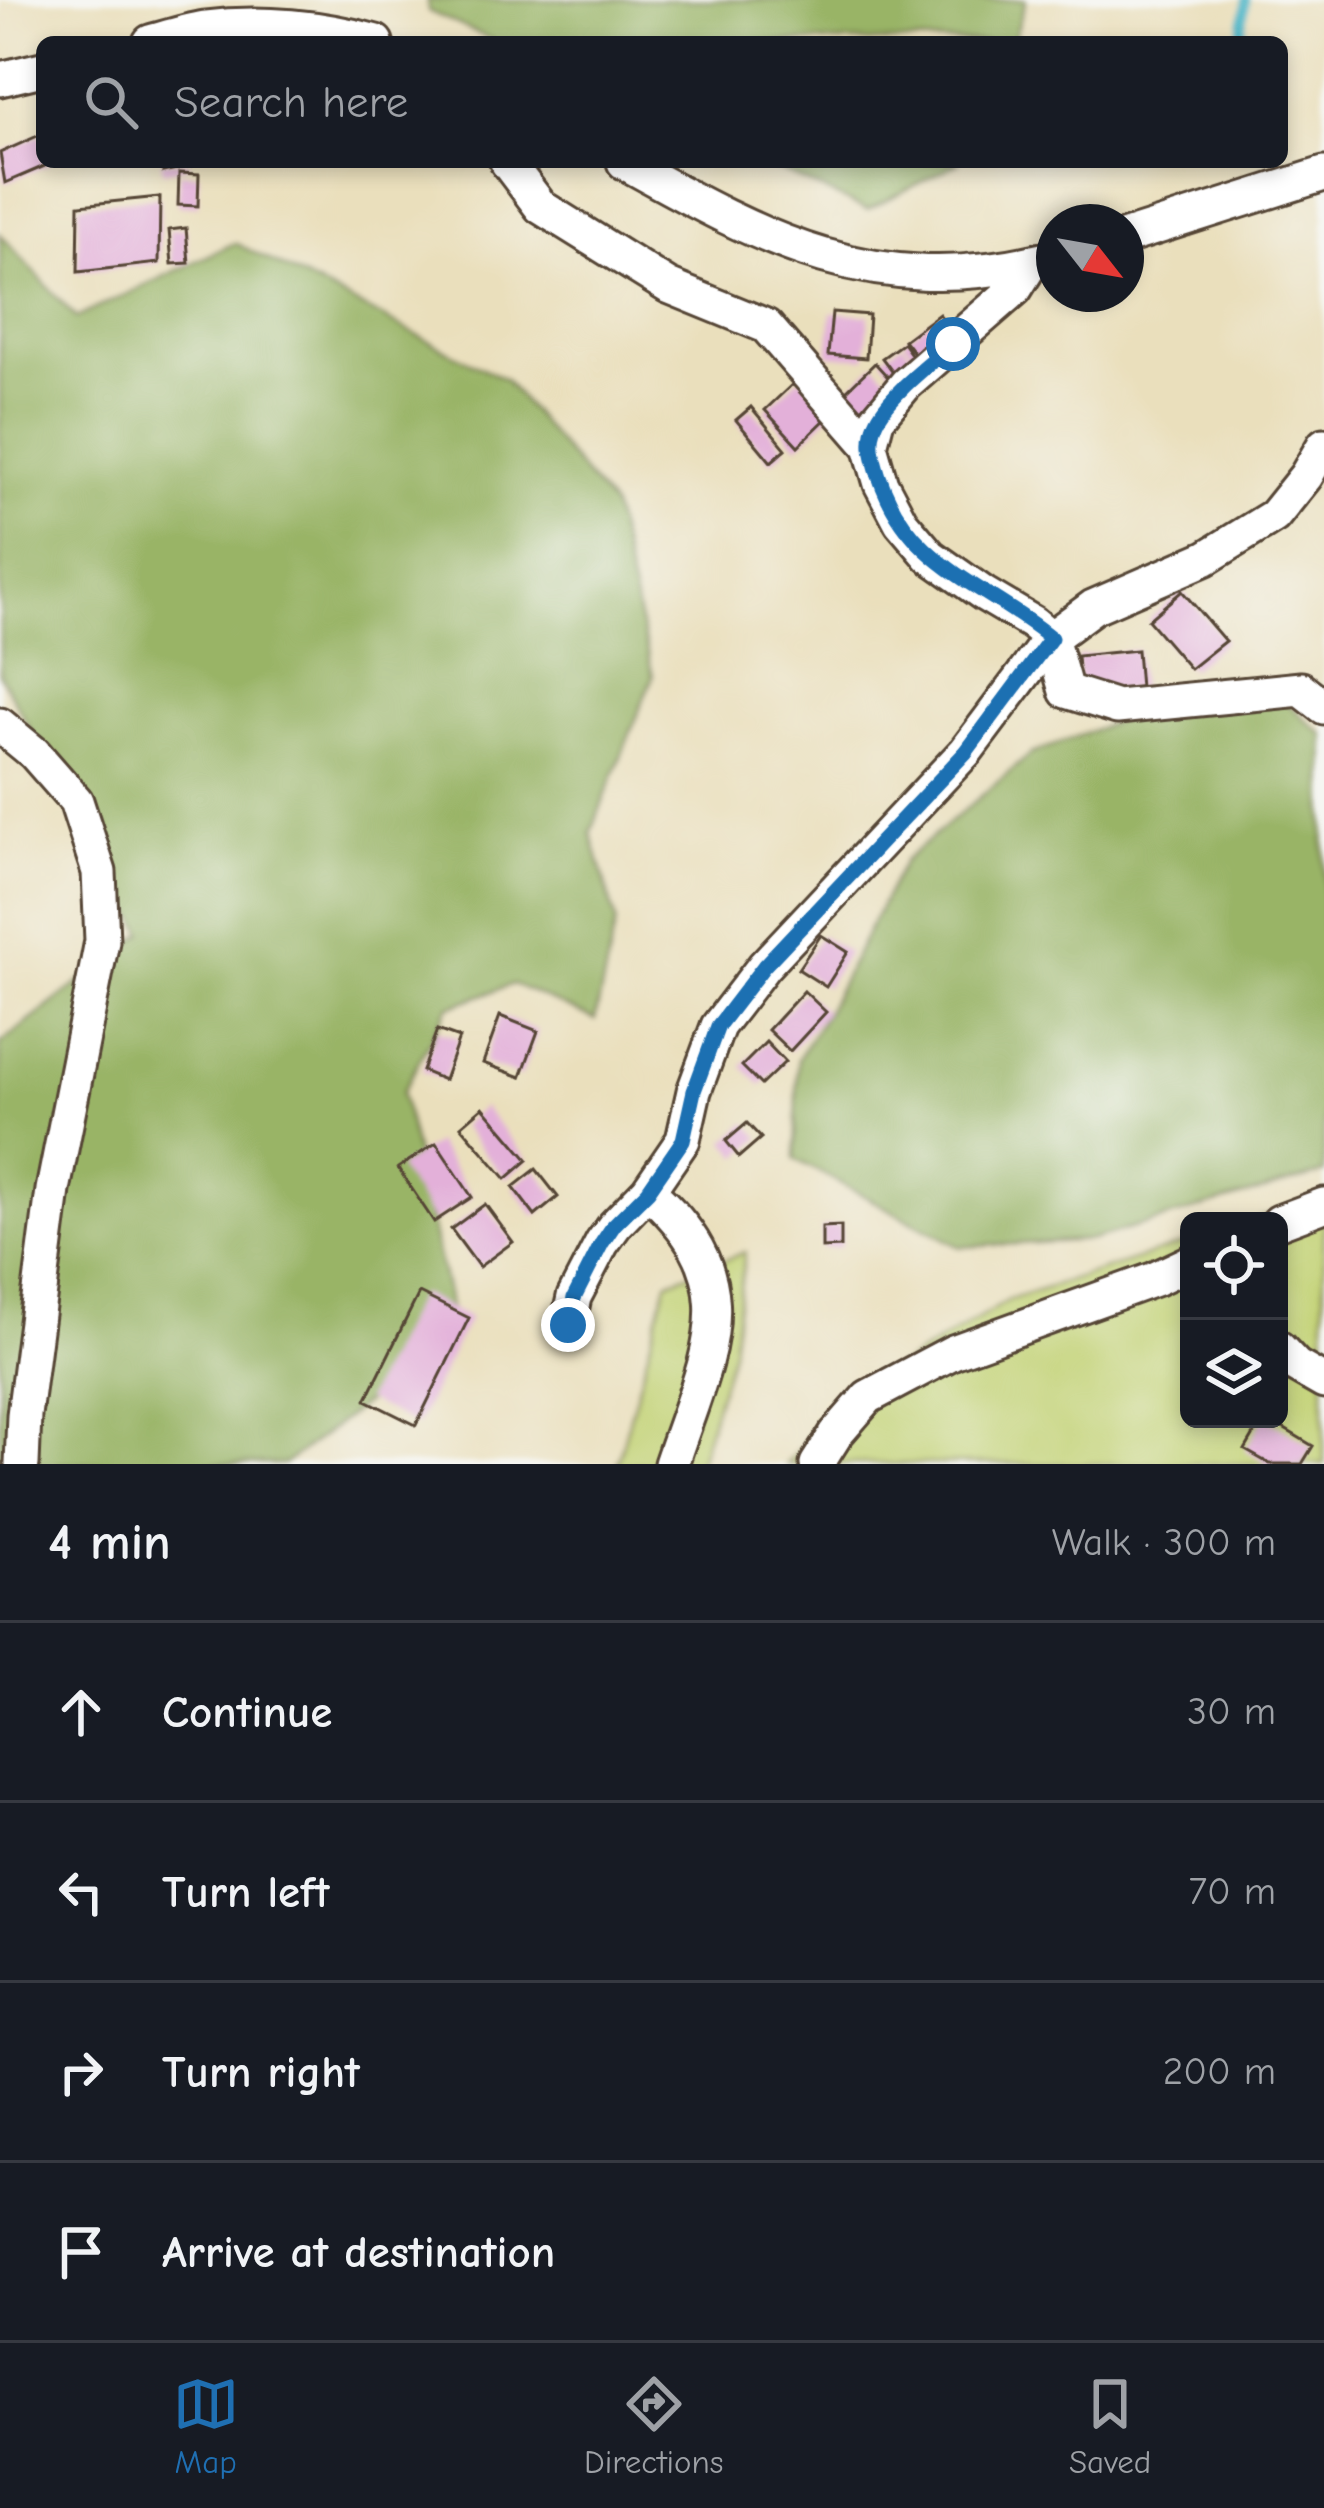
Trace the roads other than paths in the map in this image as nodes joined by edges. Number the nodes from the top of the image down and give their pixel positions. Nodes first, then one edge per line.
1 (172, 36) edge
2 (355, 36) edge
3 (36, 70) edge
4 (0, 79) edge
5 (512, 168) edge
6 (635, 168) edge
7 (1324, 174) edge
8 (1144, 231) edge
9 (1036, 261) edge
10 (1036, 267) edge
11 (1324, 445) edge
12 (870, 446) junction
13 (1051, 638) junction
14 (1324, 707) edge
15 (0, 725) edge
16 (648, 1191) junction
17 (1324, 1205) edge
18 (1288, 1219) edge
19 (1180, 1268) edge
20 (568, 1325) dead end
21 (1288, 1358) edge
22 (1324, 1382) edge
23 (22, 1464) edge
24 (670, 1464) edge
25 (817, 1464) edge

1 - 2 street
3 - 4 street
5 - 12 street
6 - 9 street
7 - 8 street
10 - 12 street
11 - 13 street
12 - 13 street
13 - 14 street
13 - 16 street
15 - 23 street
16 - 20 street
16 - 24 street
17 - 18 street
19 - 25 street
21 - 22 street

